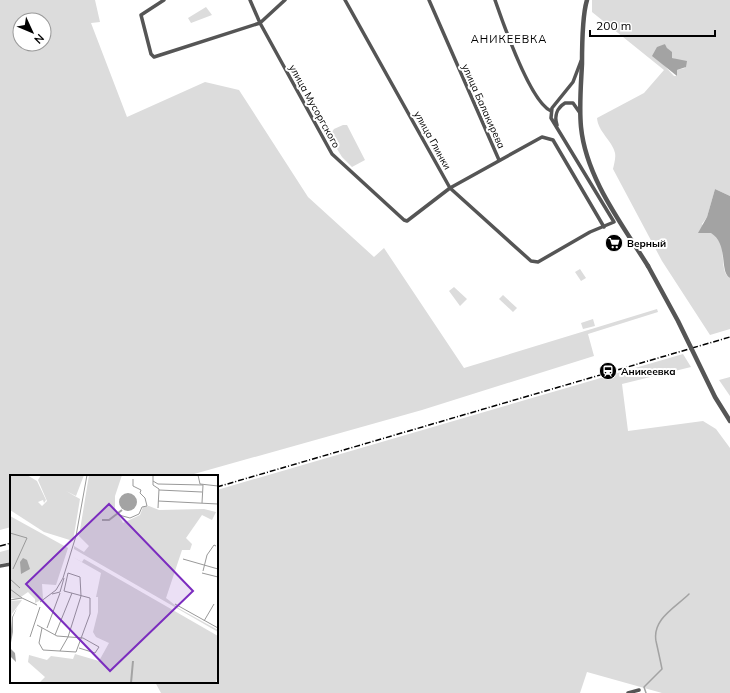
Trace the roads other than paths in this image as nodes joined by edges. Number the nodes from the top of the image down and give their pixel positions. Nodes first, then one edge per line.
1 (164, 0) edge
2 (250, 0) edge
3 (285, 0) edge
4 (345, 0) edge
5 (429, 0) edge
6 (495, 0) edge
7 (586, 1) edge
8 (260, 23) junction
9 (582, 52) junction
10 (551, 111) junction
11 (581, 118) junction
12 (560, 133) junction
13 (499, 160) junction
14 (450, 188) junction
15 (604, 226) junction
16 (730, 421) edge
17 (10, 564) edge
18 (0, 566) edge
19 (639, 690) dead end
20 (628, 693) edge

1 - 8 street
2 - 8 street, улица Мусоргского
3 - 8 street
4 - 14 street, улица Глинки
5 - 13 street, улица Балакирева
6 - 10 street
7 - 9 street
8 - 14 street, улица Мусоргского
9 - 10 street
9 - 11 street
10 - 12 street
11 - 12 street
11 - 16 street, bridge
12 - 15 street
13 - 14 street
13 - 15 street, улица Балакирева
14 - 15 street, улица Глинки
17 - 18 street
19 - 20 street

